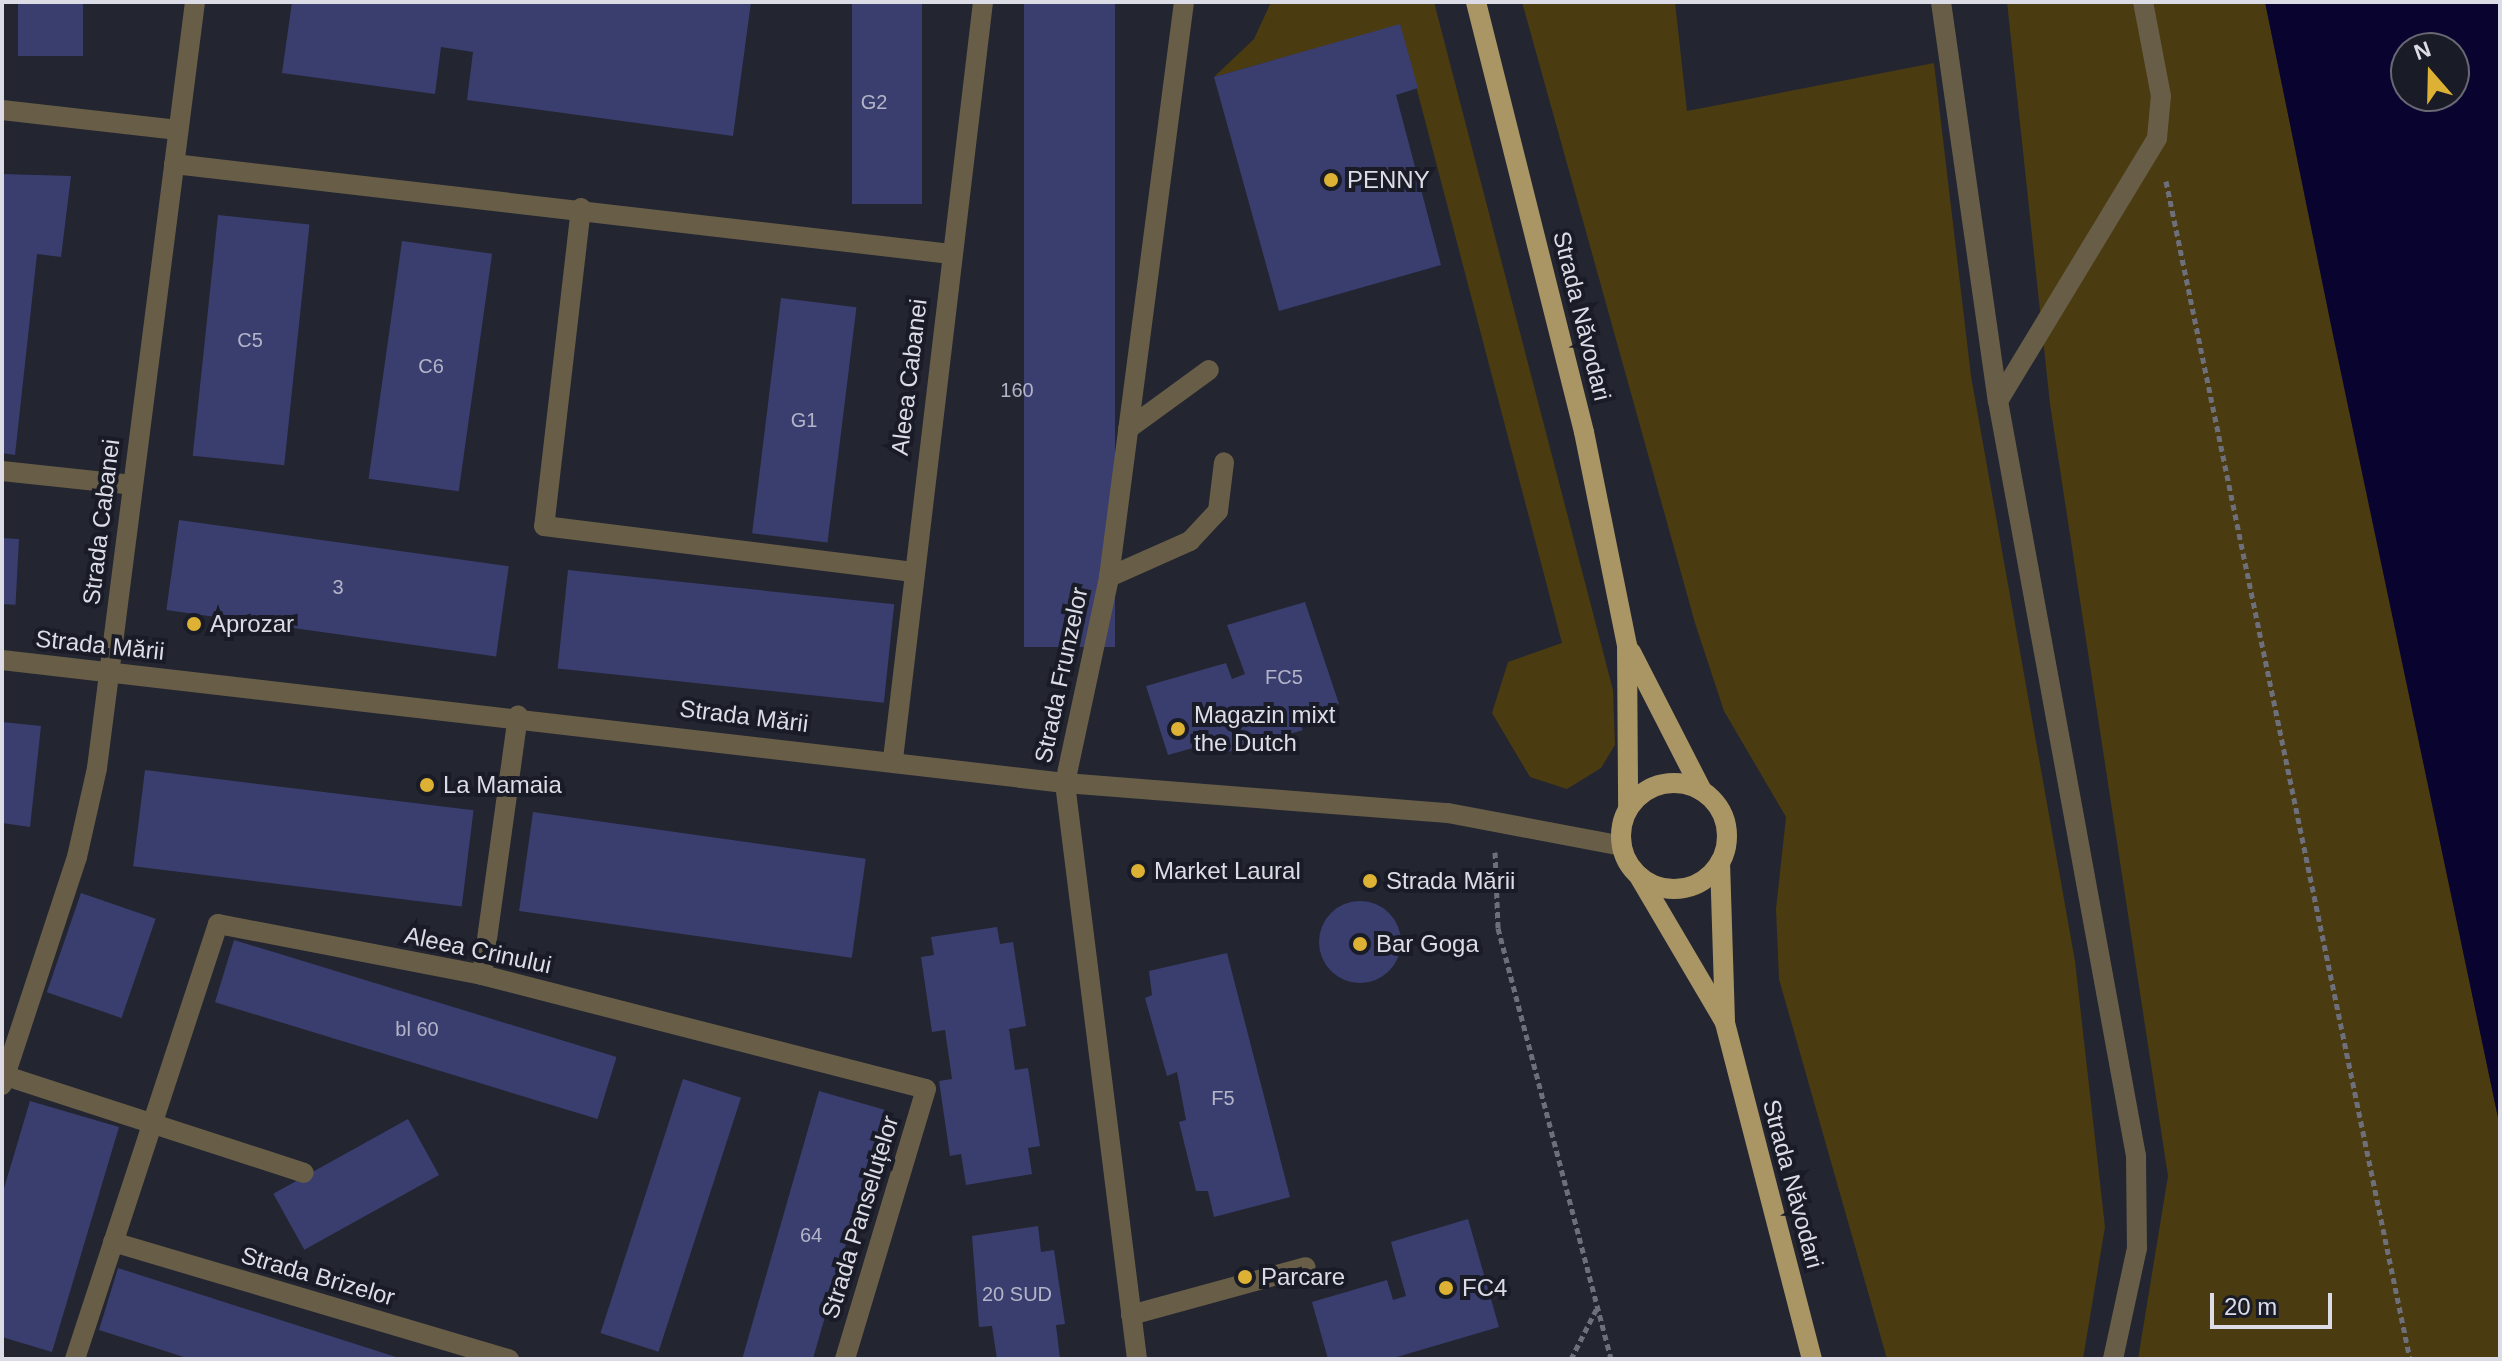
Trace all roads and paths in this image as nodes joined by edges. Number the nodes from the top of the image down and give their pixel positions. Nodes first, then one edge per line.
1 (195, 2) edge
2 (983, 2) edge
3 (1184, 2) edge
4 (1476, 2) edge
5 (1941, 2) edge
6 (2143, 2) edge
7 (2, 110) edge
8 (178, 130) junction
9 (2157, 138) junction
10 (174, 164) junction
11 (581, 208) junction
12 (951, 254) junction
13 (1209, 370) dead end
14 (1998, 401) junction
15 (1128, 429) junction
16 (1224, 462) dead end
17 (2, 471) edge
18 (132, 485) junction
19 (911, 572) junction
20 (1109, 577) junction
21 (1627, 645) junction
22 (2, 660) edge
23 (108, 672) junction
24 (518, 715) junction
25 (893, 759) junction
26 (1065, 783) junction
27 (1702, 791) junction
28 (1628, 808) junction
29 (1493, 819) junction
30 (1622, 846) junction
31 (1720, 862) junction
32 (1639, 876) junction
33 (482, 975) junction
34 (1725, 1023) junction
35 (4, 1080) edge
36 (926, 1089) joint
37 (154, 1123) junction
38 (304, 1173) dead end
39 (113, 1242) junction
40 (1306, 1267) dead end
41 (1598, 1305) junction
42 (1131, 1315) junction
43 (75, 1359) edge
44 (509, 1359) edge
45 (845, 1359) edge
46 (1137, 1359) edge
47 (1571, 1359) edge
48 (1611, 1359) edge
49 (1812, 1359) edge
50 (2113, 1359) edge
51 (2410, 1359) edge

1 - 8 street, Strada Cabanei
2 - 12 street, Aleea Cabanei
3 - 15 street, Strada Frunzelor
4 - 21 main road, Strada Năvodari
5 - 14 street
6 - 9 street
7 - 8 street
8 - 10 street, Strada Cabanei
9 - 14 street
9 - 51 path
10 - 11 street
10 - 18 street, Strada Cabanei
11 - 12 street
11 - 19 street
12 - 19 street, Aleea Cabanei
13 - 15 street
14 - 50 street
15 - 20 street, Strada Frunzelor
16 - 20 street
17 - 18 street
18 - 23 street, Strada Cabanei
19 - 25 street, Aleea Cabanei
20 - 26 street, Strada Frunzelor
21 - 27 main road
21 - 28 main road
22 - 23 street, Strada Mării
23 - 24 street, Strada Mării
23 - 35 street, Strada Cabanei
24 - 25 street, Strada Mării
24 - 33 street
25 - 26 street, Strada Mării
26 - 29 street, Strada Mării
26 - 42 street, Strada Frunzelor
27 - 28 main road
27 - 31 main road
28 - 30 main road
29 - 30 street, Strada Mării
29 - 41 path
30 - 32 main road
31 - 32 main road
31 - 34 main road
32 - 34 main road
33 - 36 street, Aleea Crinului
33 - 37 street, Aleea Crinului
34 - 49 main road, Strada Năvodari
35 - 37 street
36 - 45 street, Strada Panseluțelor
37 - 38 street
37 - 39 street
39 - 43 street
39 - 44 street, Strada Brizelor
40 - 42 street
41 - 47 path
41 - 48 path
42 - 46 street, Strada Frunzelor

